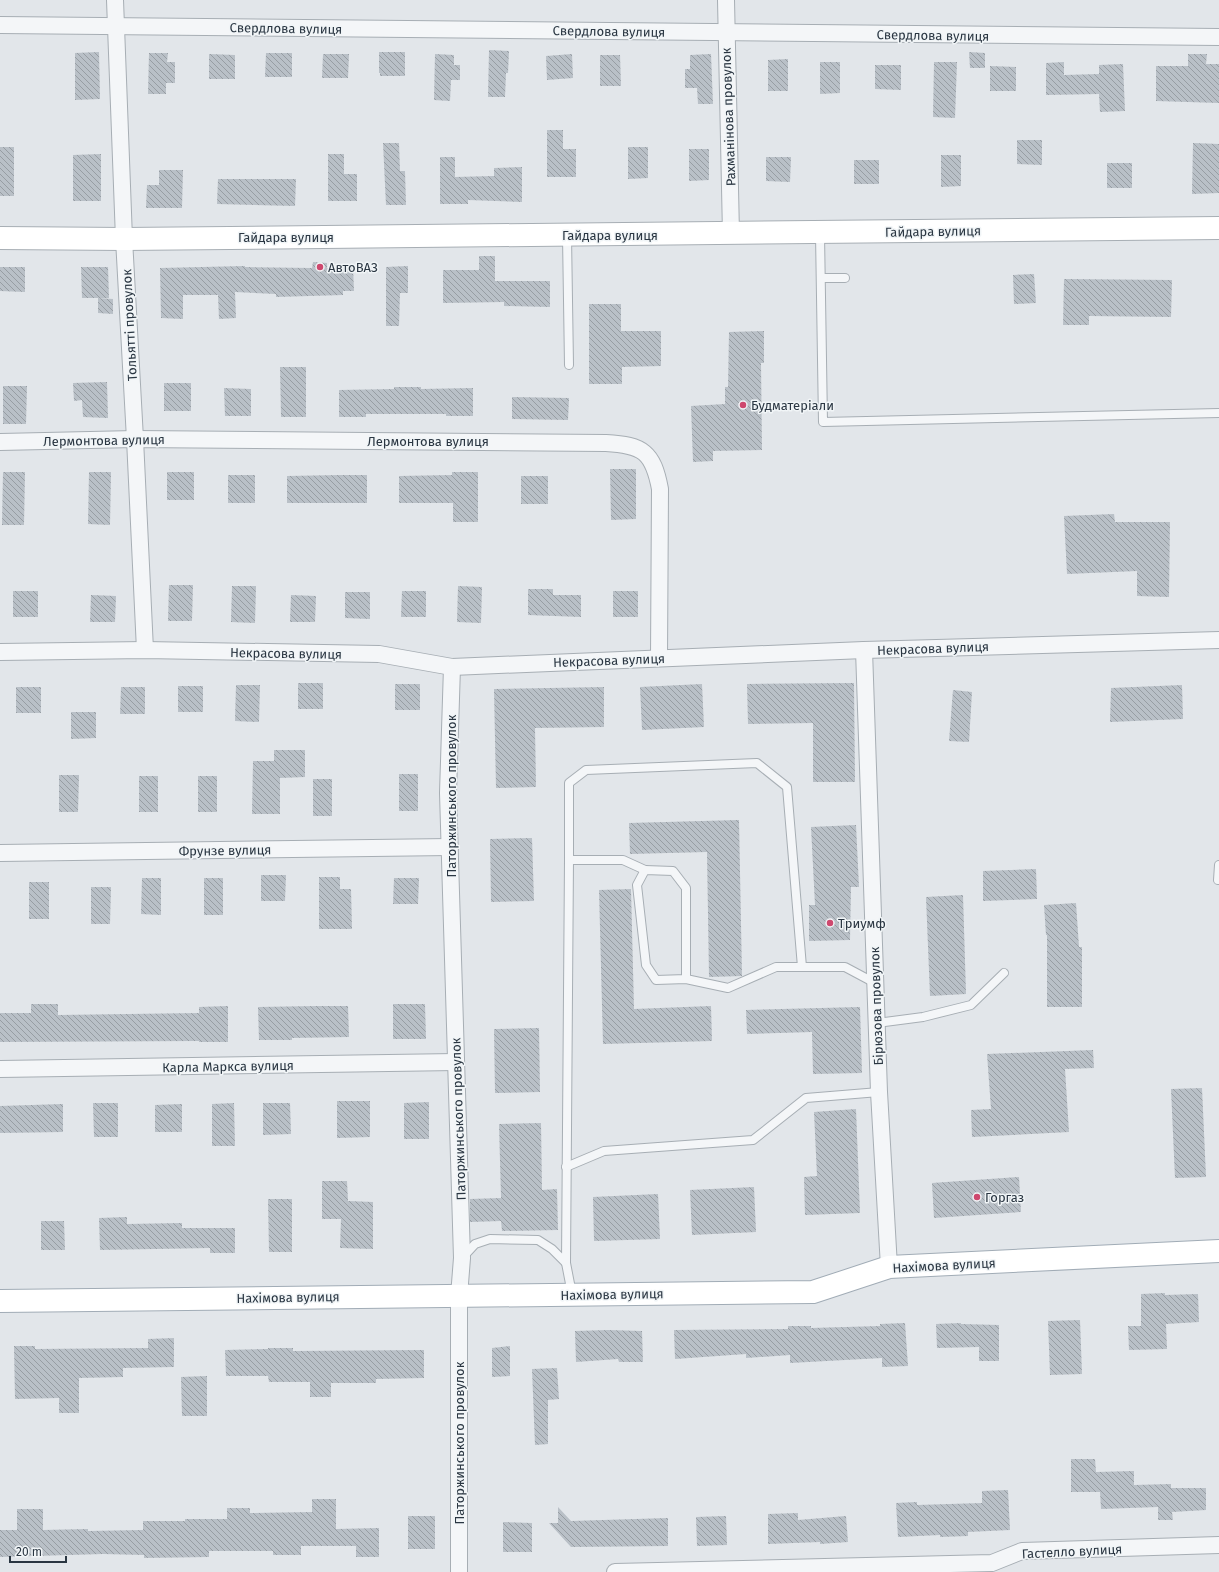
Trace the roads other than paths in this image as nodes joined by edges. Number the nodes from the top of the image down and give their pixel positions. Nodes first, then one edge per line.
1 (115, 0) edge
2 (726, 0) edge
3 (0, 25) edge
4 (115, 27) junction
5 (726, 33) junction
6 (1219, 38) edge
7 (1219, 228) edge
8 (820, 233) junction
9 (732, 234) junction
10 (567, 235) junction
11 (0, 238) edge
12 (124, 239) junction
13 (821, 278) junction
14 (845, 278) dead end
15 (569, 365) dead end
16 (1219, 413) edge
17 (135, 439) junction
18 (0, 442) edge
19 (1219, 640) edge
20 (145, 650) junction
21 (864, 650) junction
22 (0, 652) edge
23 (659, 658) junction
24 (452, 667) junction
25 (450, 847) junction
26 (0, 853) edge
27 (569, 860) junction
28 (1219, 865) edge
29 (645, 870) junction
30 (1218, 880) edge
31 (802, 967) junction
32 (1004, 973) dead end
33 (686, 979) junction
34 (876, 983) junction
35 (877, 1023) junction
36 (456, 1062) junction
37 (0, 1069) edge
38 (879, 1092) junction
39 (566, 1167) junction
40 (1219, 1251) edge
41 (462, 1258) junction
42 (566, 1263) junction
43 (889, 1267) junction
44 (572, 1294) junction
45 (459, 1296) junction
46 (0, 1301) edge
47 (1219, 1545) edge
48 (460, 1572) edge
49 (615, 1572) edge

1 - 4 street, Тольятті провулок
2 - 5 street, Рахманінова провулок
3 - 4 street, Свердлова вулиця
4 - 5 street, Свердлова вулиця
4 - 12 street, Тольятті провулок
5 - 6 street, Свердлова вулиця
5 - 9 street, Рахманінова провулок
7 - 8 street, Гайдара вулиця
8 - 9 street, Гайдара вулиця
8 - 13 lane
9 - 10 street, Гайдара вулиця
10 - 12 street, Гайдара вулиця
10 - 15 lane
11 - 12 street, Гайдара вулиця
12 - 17 street, Тольятті провулок
13 - 14 lane
13 - 16 lane
17 - 18 street, Лермонтова вулиця
17 - 20 street, Тольятті провулок
17 - 23 street, Лермонтова вулиця
19 - 21 street, Некрасова вулиця
20 - 22 street, Некрасова вулиця
20 - 24 street, Некрасова вулиця
21 - 23 street, Некрасова вулиця
21 - 34 street, Бірюзова провулок
23 - 24 street, Некрасова вулиця
24 - 25 street, Паторжинського провулок
25 - 26 street, Фрунзе вулиця
25 - 36 street, Паторжинського провулок
27 - 29 lane
27 - 31 lane
27 - 39 lane
28 - 30 lane
29 - 33 lane
29 - 33 lane
31 - 33 lane
31 - 34 lane
32 - 35 lane
34 - 35 street, Бірюзова провулок
35 - 38 street, Бірюзова провулок
36 - 37 street, Карла Маркса вулиця
36 - 41 street, Паторжинського провулок
38 - 39 lane
38 - 43 street, Бірюзова провулок
39 - 42 lane
40 - 43 street, Нахімова вулиця
41 - 42 lane
41 - 45 street, Паторжинського провулок
42 - 44 lane
43 - 44 street, Нахімова вулиця
44 - 45 street, Нахімова вулиця
45 - 46 street, Нахімова вулиця
45 - 48 street, Паторжинського провулок
47 - 49 street, Гастелло вулиця

